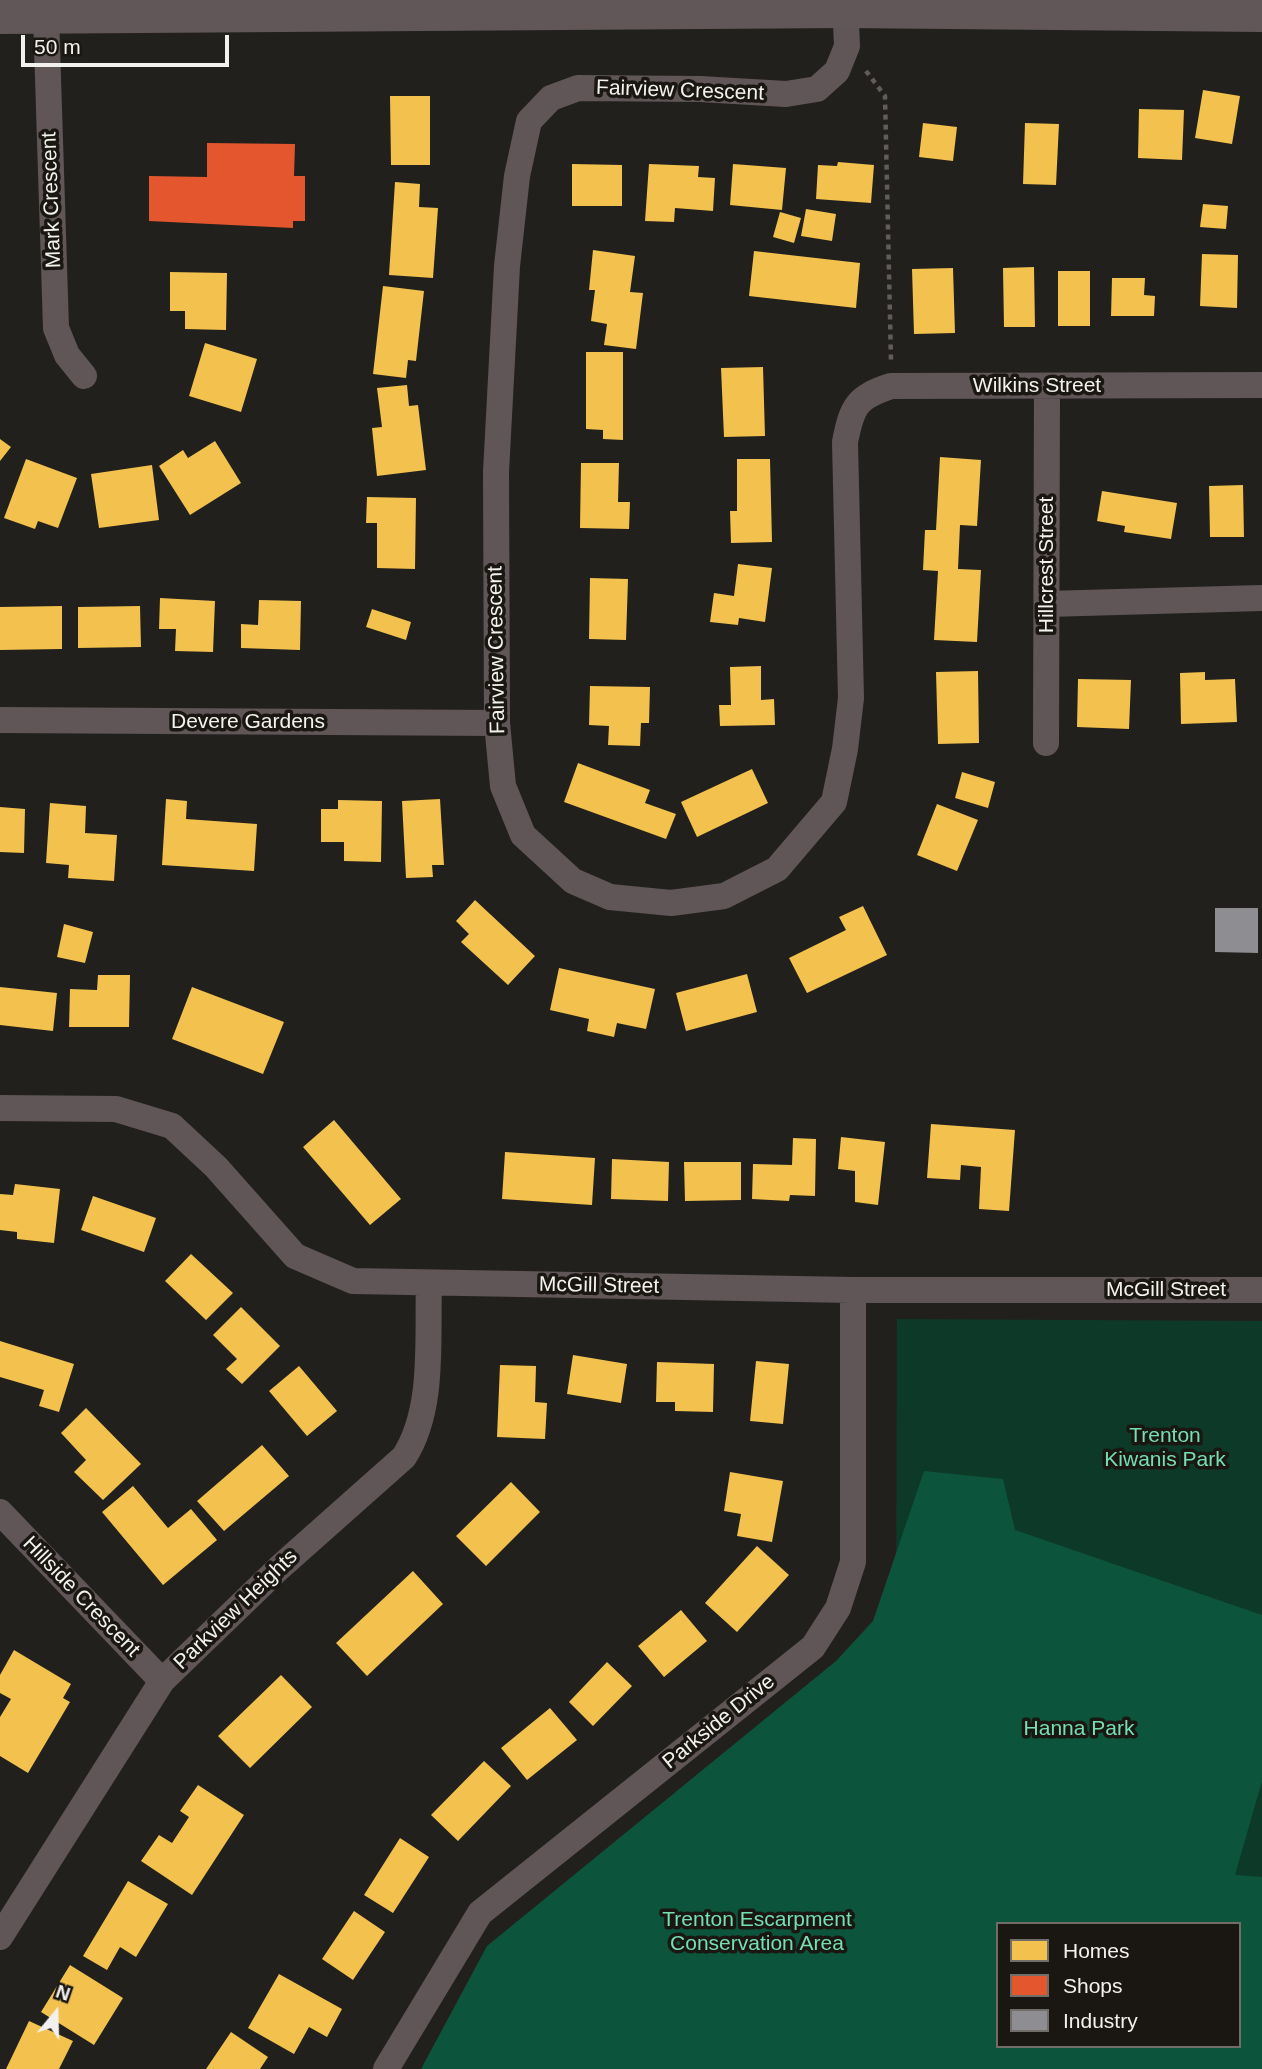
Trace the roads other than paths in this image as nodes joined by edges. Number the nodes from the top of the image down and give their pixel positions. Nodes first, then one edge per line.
1 (845, 4) edge
2 (1262, 13) edge
3 (0, 15) edge
4 (46, 15) junction
5 (84, 376) dead end
6 (1262, 385) edge
7 (1047, 387) junction
8 (845, 442) joint
9 (1262, 598) edge
10 (1046, 604) junction
11 (0, 720) edge
12 (497, 723) junction
13 (1046, 743) dead end
14 (0, 1108) edge
15 (429, 1283) junction
16 (853, 1290) junction
17 (1262, 1290) edge
18 (0, 1513) edge
19 (162, 1681) junction
20 (0, 1937) edge
21 (386, 2069) edge

1 - 2 main road
1 - 4 main road
1 - 12 street, Fairview Crescent
3 - 4 main road
4 - 5 street, Mark Crescent
6 - 7 street, Wilkins Street
7 - 8 street, Wilkins Street
7 - 10 street, Hillcrest Street
8 - 12 street, Fairview Crescent
9 - 10 street
10 - 13 street, Hillcrest Street
11 - 12 street, Devere Gardens
14 - 15 street, McGill Street
15 - 16 street, McGill Street
15 - 19 street, Parkview Heights
16 - 17 street, McGill Street
16 - 21 street, Parkside Drive
18 - 19 street, Hillside Crescent
19 - 20 street, Parkview Heights

